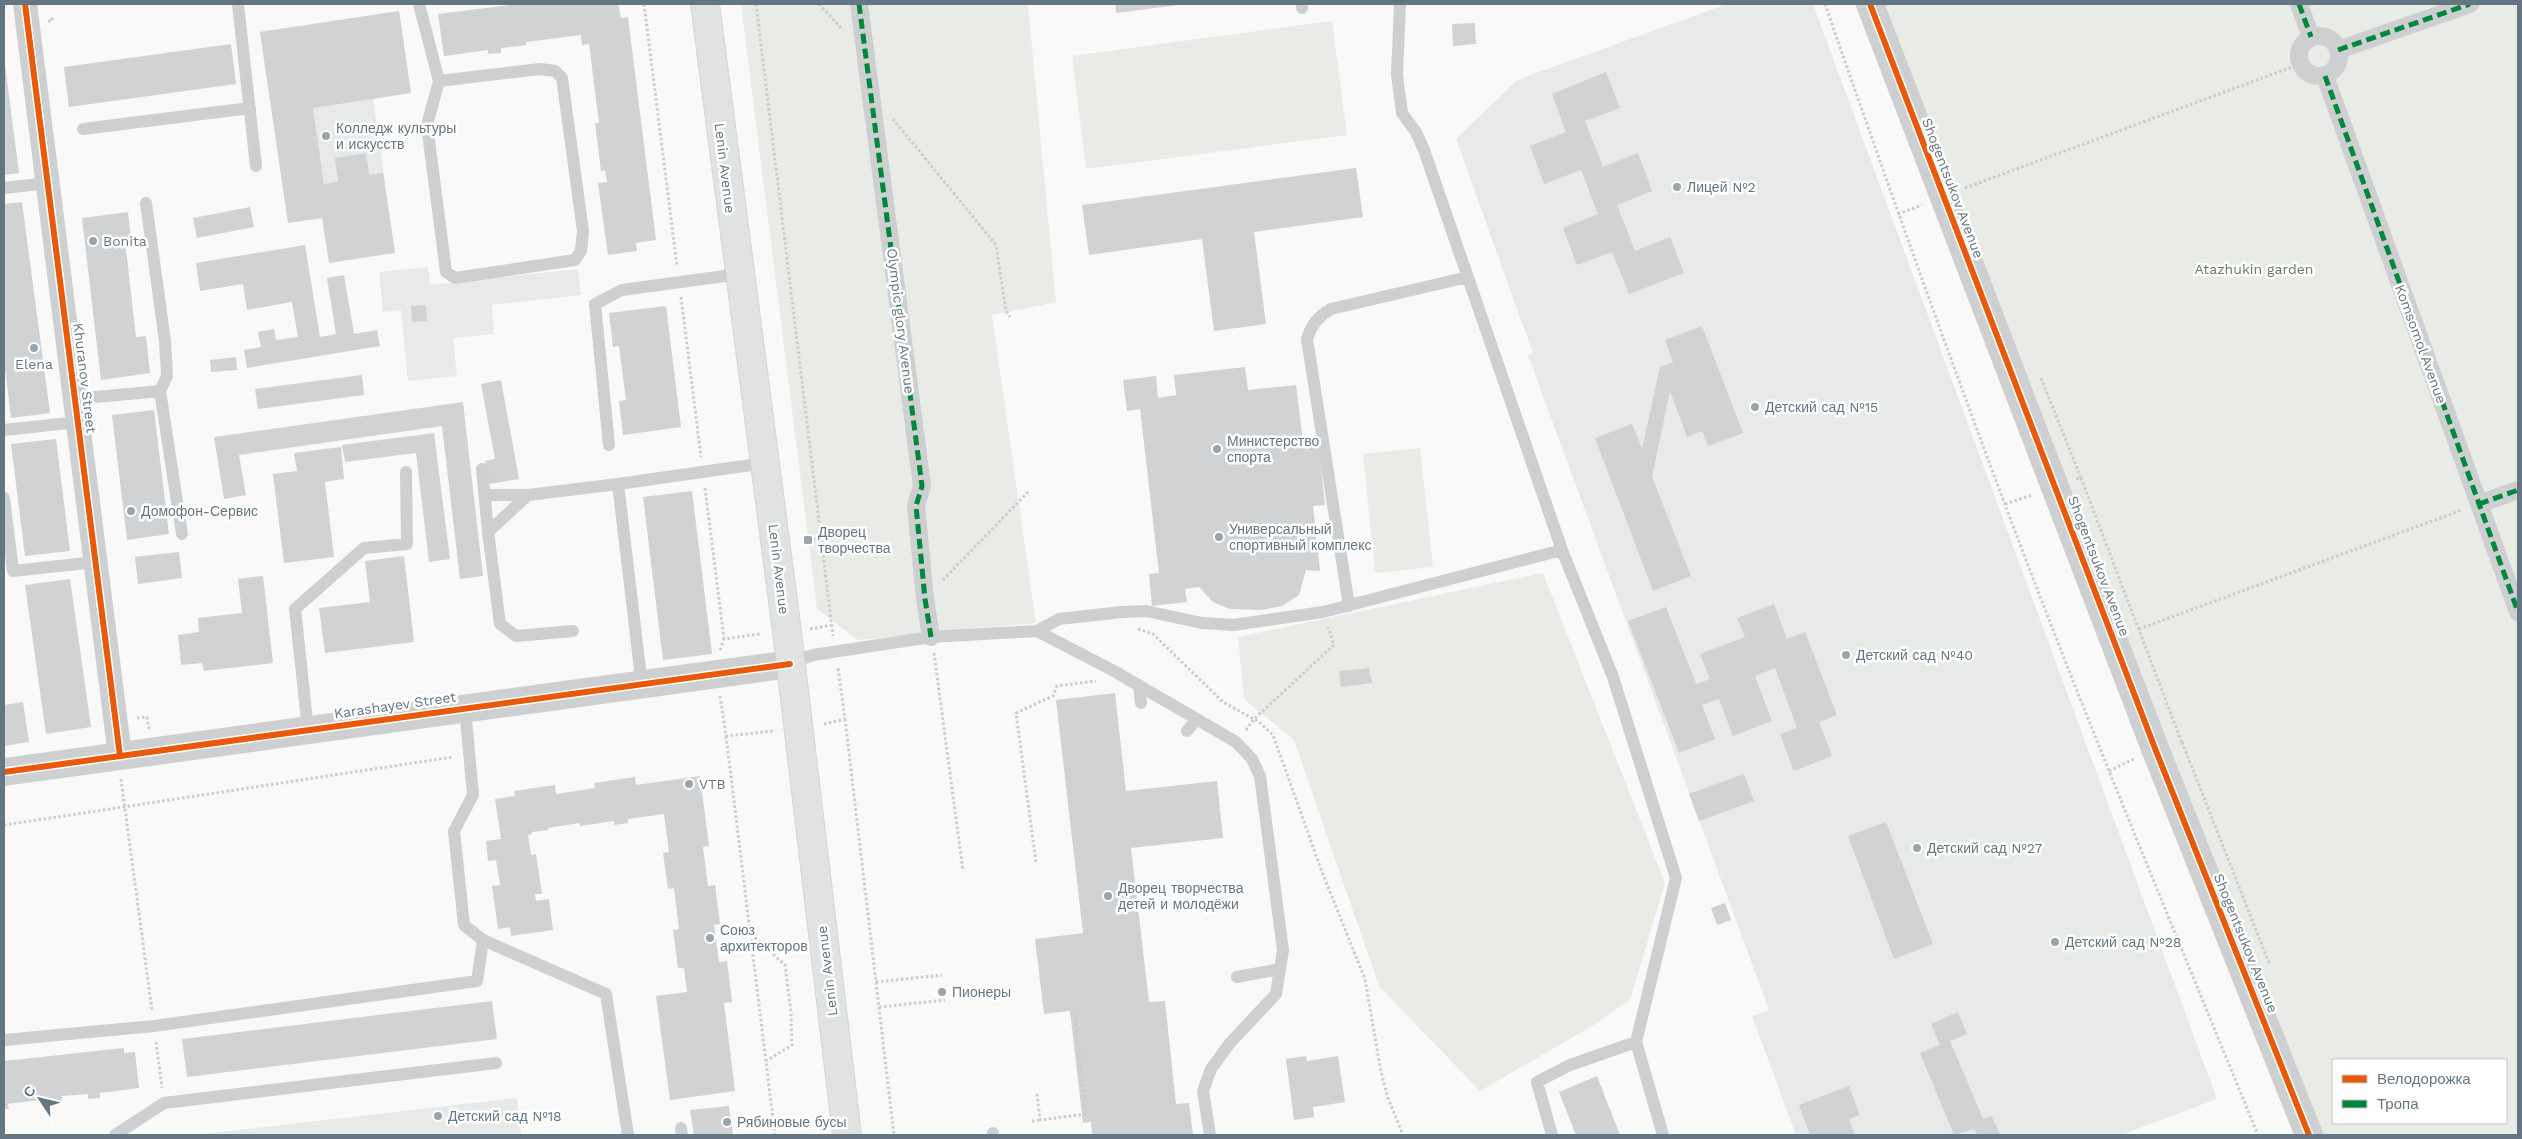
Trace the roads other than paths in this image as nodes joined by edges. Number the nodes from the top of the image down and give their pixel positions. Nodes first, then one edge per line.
1 (25, 4) edge
2 (238, 4) edge
3 (419, 4) edge
4 (705, 4) edge
5 (859, 4) edge
6 (1400, 4) edge
7 (1870, 4) edge
8 (2299, 4) edge
9 (2470, 4) edge
10 (2310, 37) junction
11 (2338, 50) junction
12 (2324, 76) junction
13 (439, 81) junction
14 (250, 108) junction
15 (83, 128) dead end
16 (256, 166) dead end
17 (48, 183) junction
18 (4, 188) edge
19 (146, 203) dead end
20 (738, 274) junction
21 (1468, 277) junction
22 (160, 391) junction
23 (75, 399) junction
24 (78, 422) junction
25 (4, 430) edge
26 (609, 445) dead end
27 (765, 463) junction
28 (482, 469) dead end
29 (406, 472) dead end
30 (618, 484) junction
31 (2518, 490) edge
32 (528, 495) junction
33 (485, 496) junction
34 (4, 498) edge
35 (2479, 504) junction
36 (488, 532) junction
37 (182, 534) dead end
38 (1562, 550) junction
39 (96, 562) junction
40 (1349, 606) junction
41 (2518, 612) edge
42 (573, 631) dead end
43 (1036, 631) junction
44 (932, 637) junction
45 (790, 664) junction
46 (1139, 685) junction
47 (642, 686) junction
48 (1141, 703) dead end
49 (465, 708) junction
50 (1197, 719) junction
51 (308, 730) junction
52 (1187, 731) dead end
53 (121, 767) junction
54 (4, 772) edge
55 (483, 940) junction
56 (1280, 969) junction
57 (1237, 977) dead end
58 (4, 1040) edge
59 (1636, 1042) junction
60 (496, 1063) dead end
61 (116, 1135) edge
62 (628, 1135) edge
63 (846, 1135) edge
64 (1210, 1135) edge
65 (1552, 1135) edge
66 (1664, 1135) edge
67 (2309, 1135) edge

1 - 17 street, Khuranov Street
2 - 14 lane
3 - 13 lane
4 - 20 main road, Lenin Avenue
5 - 44 street, Olympic glory Avenue
6 - 21 lane
7 - 67 street, Shogentsukov Avenue
8 - 10 street
9 - 11 street
10 - 11 street
10 - 12 street
11 - 12 street
12 - 35 street, Komsomol Avenue
13 - 13 lane
14 - 15 lane
14 - 16 lane
17 - 18 lane
17 - 23 street, Khuranov Street
19 - 22 lane
20 - 26 lane
20 - 27 main road, Lenin Avenue
21 - 38 lane
21 - 40 lane
22 - 23 lane
22 - 37 lane
23 - 24 street, Khuranov Street
24 - 25 lane
24 - 39 street, Khuranov Street
27 - 30 lane
27 - 45 main road, Lenin Avenue
28 - 33 lane
29 - 51 lane
30 - 32 lane
30 - 47 lane
31 - 35 street
32 - 33 lane
32 - 36 lane
33 - 36 lane
34 - 39 lane
35 - 41 street, Komsomol Avenue
36 - 42 lane
38 - 40 lane
38 - 59 lane
39 - 53 street, Khuranov Street
40 - 43 lane
43 - 44 lane
43 - 46 lane
44 - 45 lane
45 - 47 street, Karashaуev Street
45 - 63 main road, Lenin Avenue
46 - 48 lane
46 - 50 lane
47 - 49 street, Karashaуev Street
49 - 51 street, Karashaуev Street
49 - 55 lane
50 - 52 lane
50 - 56 lane
51 - 53 street, Karashaуev Street
53 - 54 street, Karashaуev Street
55 - 58 lane
55 - 62 lane
56 - 57 lane
56 - 64 lane
59 - 65 lane
59 - 66 lane
60 - 61 lane

